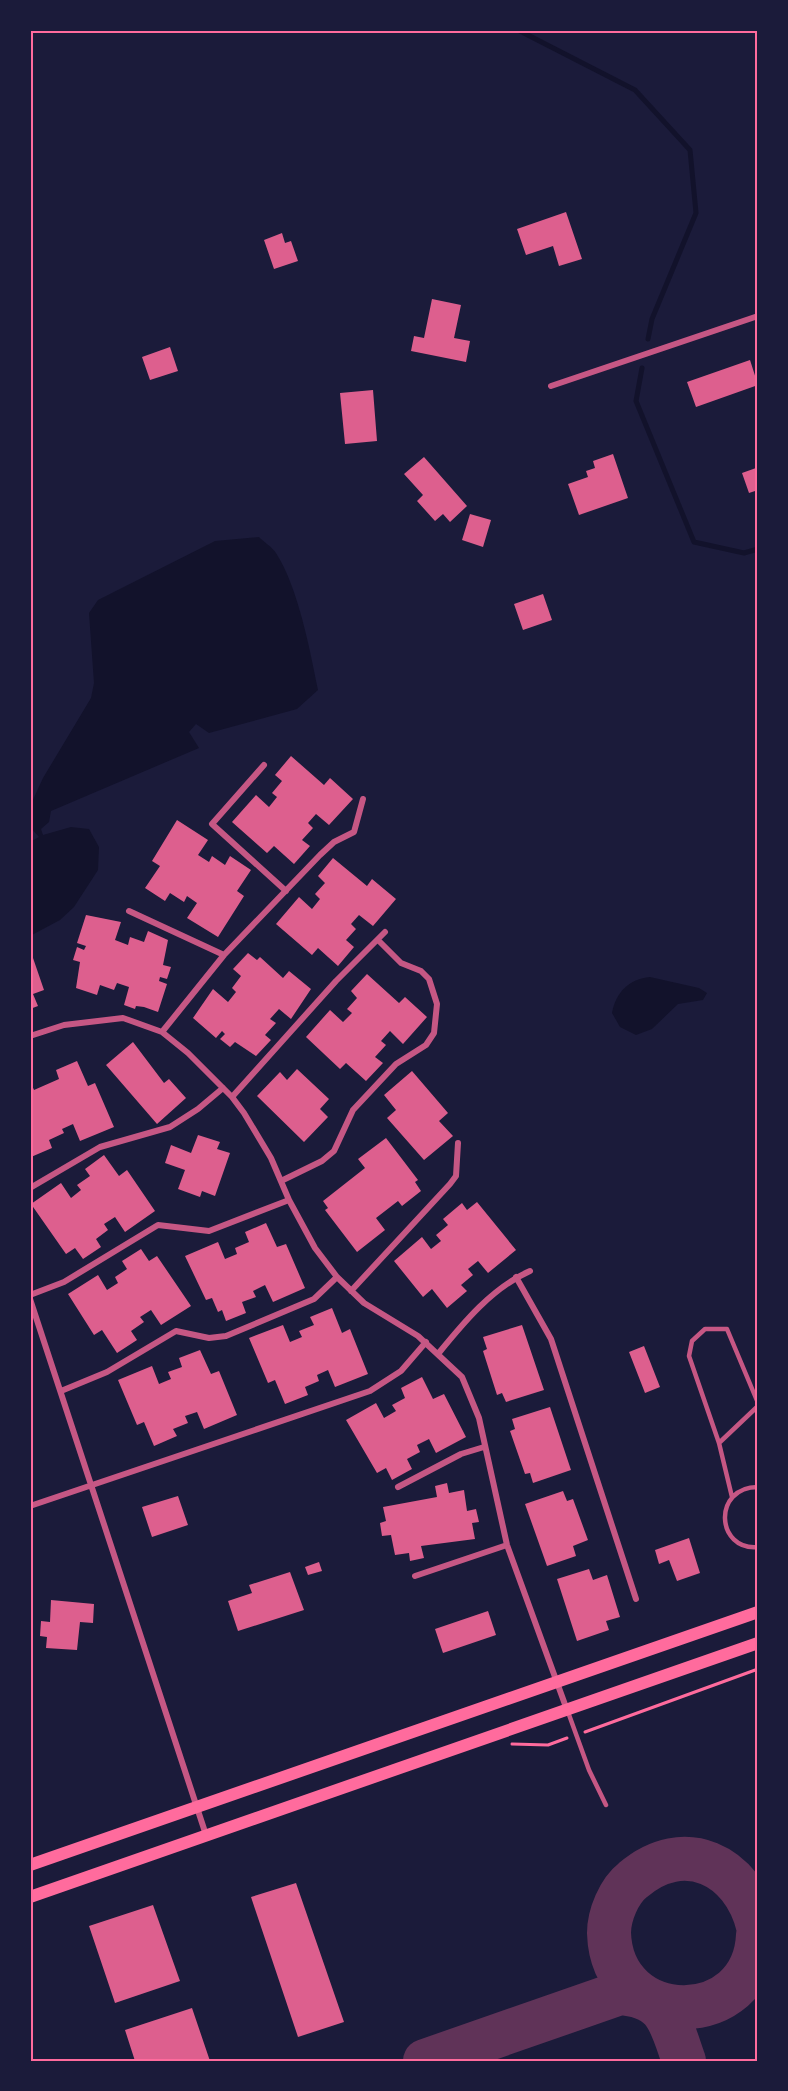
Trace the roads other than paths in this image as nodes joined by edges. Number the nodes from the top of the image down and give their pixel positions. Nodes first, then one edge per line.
1 (758, 316) edge
2 (551, 386) dead end
3 (264, 765) dead end
4 (363, 799) dead end
5 (286, 891) junction
6 (129, 911) dead end
7 (385, 932) dead end
8 (378, 940) junction
9 (224, 955) junction
10 (162, 1032) junction
11 (30, 1036) edge
12 (223, 1088) junction
13 (232, 1097) junction
14 (459, 1143) dead end
15 (281, 1181) junction
16 (30, 1188) edge
17 (289, 1200) junction
18 (530, 1271) dead end
19 (337, 1277) junction
20 (516, 1277) junction
21 (351, 1291) junction
22 (30, 1297) edge
23 (426, 1342) junction
24 (438, 1354) junction
25 (62, 1391) junction
26 (758, 1404) edge
27 (719, 1443) junction
28 (484, 1447) junction
29 (91, 1485) junction
30 (398, 1487) dead end
31 (758, 1487) edge
32 (732, 1497) junction
33 (30, 1506) edge
34 (507, 1545) junction
35 (758, 1547) edge
36 (415, 1576) dead end
37 (636, 1599) dead end
38 (758, 1612) edge
39 (758, 1643) edge
40 (558, 1682) junction
41 (567, 1710) junction
42 (606, 1805) dead end
43 (197, 1808) junction
44 (206, 1836) junction
45 (30, 1864) edge
46 (30, 1897) edge

1 - 2 street
3 - 5 street
4 - 5 street
5 - 9 street
6 - 9 street
7 - 8 street
8 - 13 street
8 - 15 street
9 - 10 street
10 - 11 street
10 - 12 street
12 - 13 street
12 - 16 street
13 - 15 street
14 - 21 street
15 - 17 street
17 - 19 street
17 - 22 street
18 - 20 street
19 - 21 street
19 - 25 street
20 - 24 street
20 - 37 street
21 - 23 street
22 - 25 street
23 - 24 street
23 - 29 street
24 - 28 street
25 - 29 street
26 - 27 lane
26 - 27 lane
27 - 32 lane
28 - 30 street
28 - 34 street
29 - 33 street
29 - 43 street
31 - 32 lane
32 - 35 lane
34 - 36 street
34 - 40 street
38 - 40 main road
39 - 41 main road
40 - 41 street
40 - 43 main road
41 - 42 lane
41 - 44 main road
43 - 44 street
43 - 45 main road
44 - 46 main road

